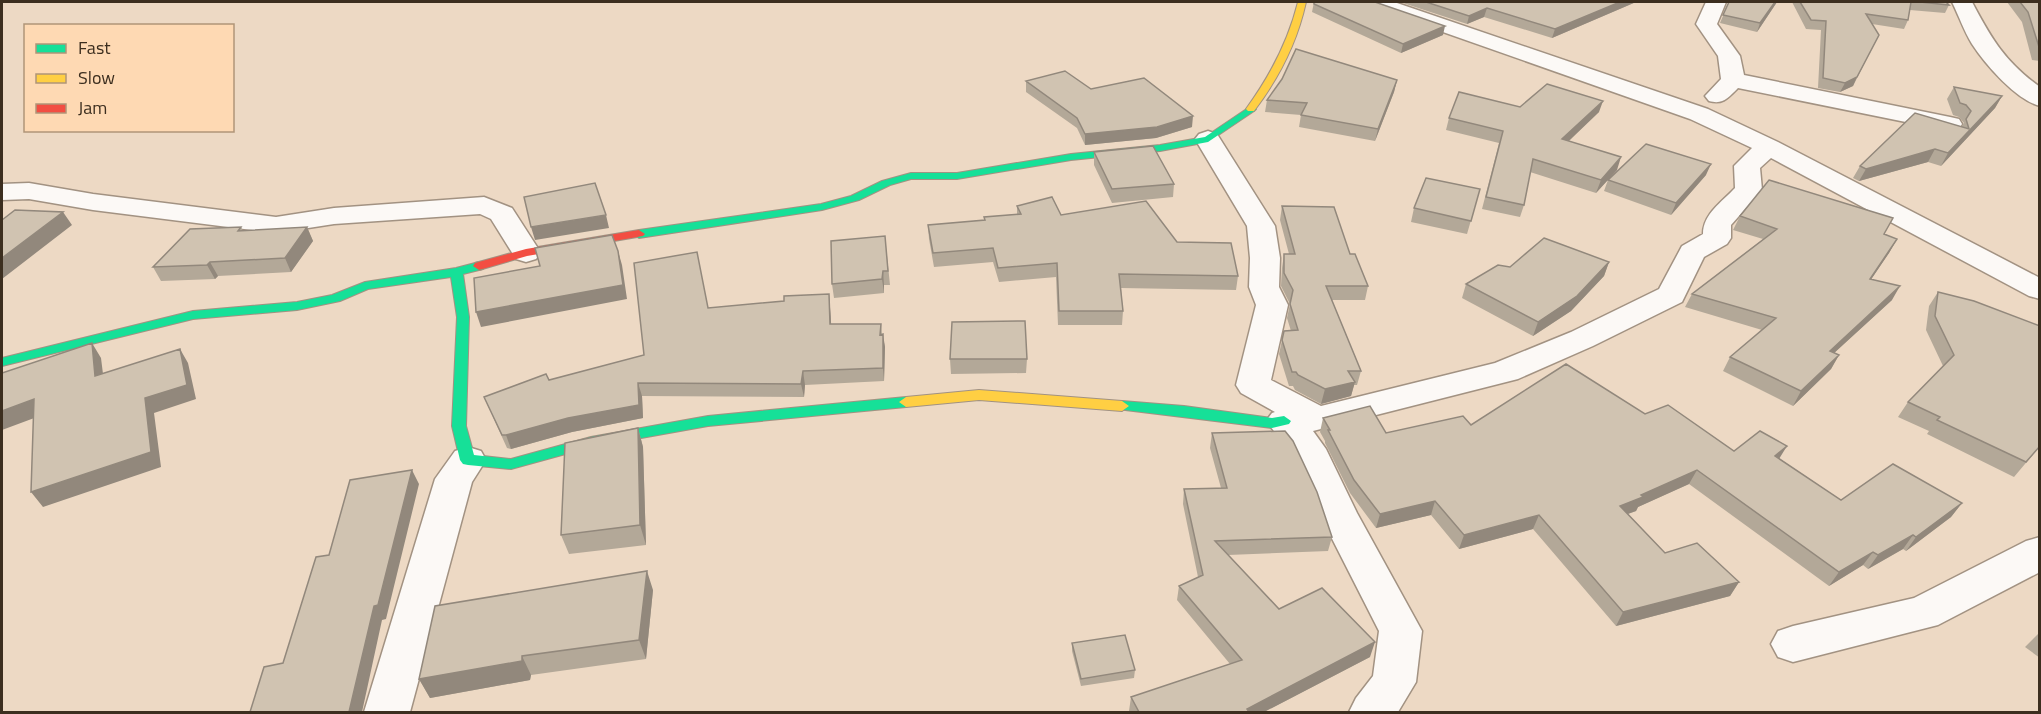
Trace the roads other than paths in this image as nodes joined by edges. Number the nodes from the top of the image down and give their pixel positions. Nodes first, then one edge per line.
1 (1302, 2) edge
2 (1376, 2) edge
3 (1716, 2) edge
4 (1962, 2) edge
5 (1733, 80) junction
6 (2040, 99) edge
7 (1699, 114) junction
8 (1950, 124) edge
9 (1208, 139) junction
10 (1769, 147) junction
11 (2, 192) edge
12 (526, 253) junction
13 (457, 272) junction
14 (2040, 290) edge
15 (2, 362) edge
16 (1300, 420) junction
17 (468, 460) junction
18 (2040, 552) edge
19 (1793, 644) dead end
20 (387, 712) edge
21 (1372, 712) edge

1 - 9 street
2 - 7 street
3 - 5 street
4 - 6 street
5 - 7 street
5 - 8 street
7 - 10 street
9 - 12 street
9 - 16 street
10 - 14 street
10 - 16 street
11 - 12 street
12 - 13 street
13 - 15 street
13 - 17 street
16 - 17 street
16 - 21 street
17 - 20 street
18 - 19 street

